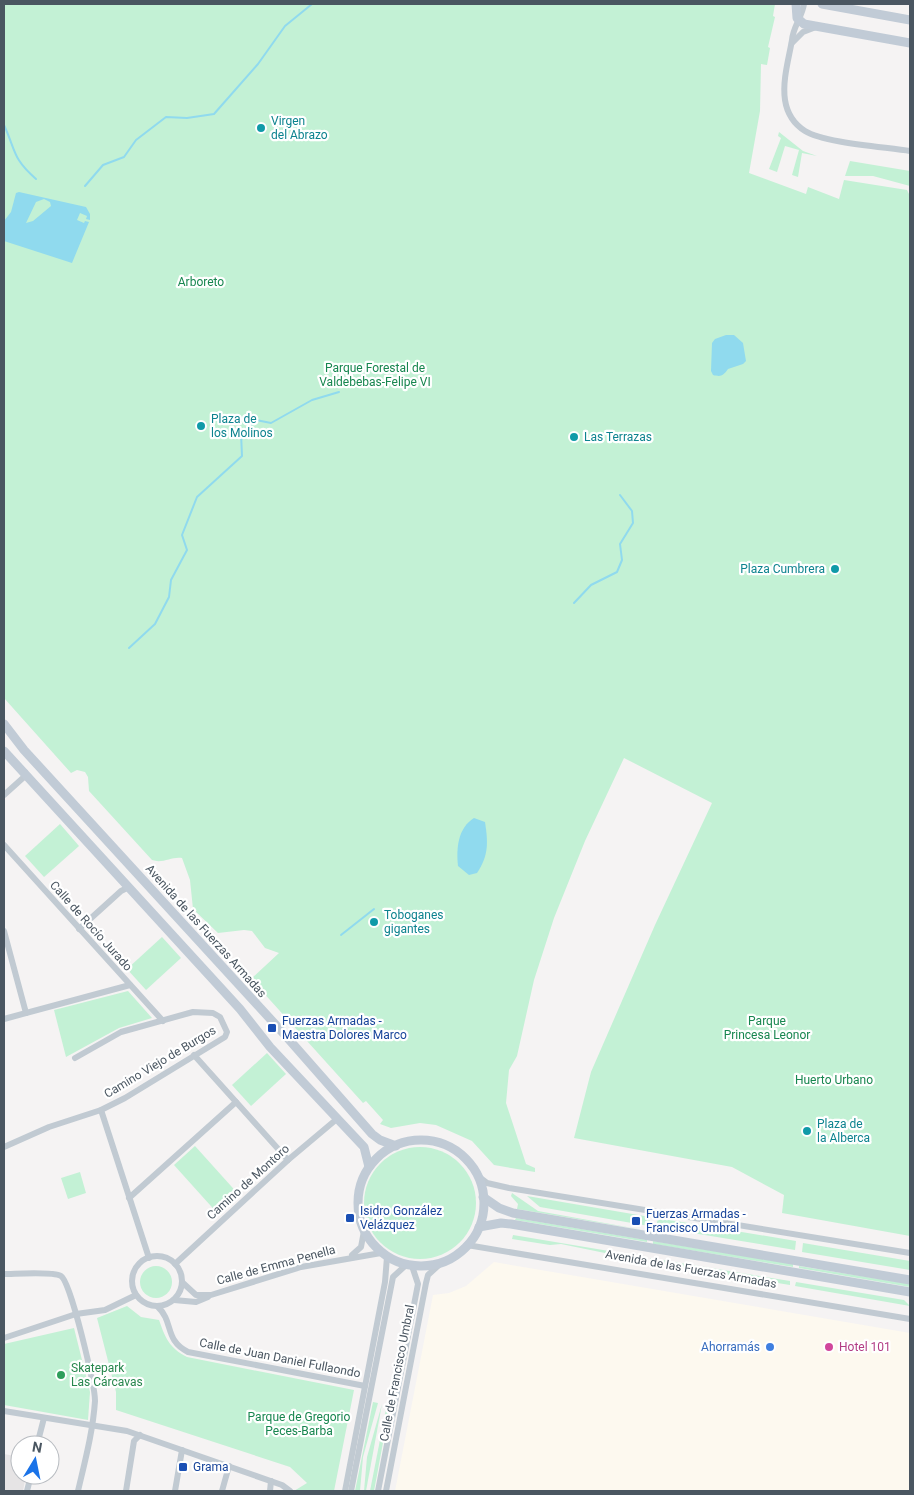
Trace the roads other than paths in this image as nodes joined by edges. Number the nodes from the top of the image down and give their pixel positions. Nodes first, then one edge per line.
1 (796, 4) edge
2 (804, 4) edge
3 (822, 4) edge
4 (910, 20) edge
5 (799, 21) junction
6 (817, 27) junction
7 (910, 43) edge
8 (791, 47) junction
9 (910, 151) edge
10 (4, 724) edge
11 (4, 751) edge
12 (25, 772) junction
13 (4, 795) edge
14 (4, 845) edge
15 (129, 887) junction
16 (79, 929) junction
17 (4, 930) edge
18 (130, 985) junction
19 (26, 1013) junction
20 (4, 1019) edge
21 (163, 1021) junction
22 (194, 1055) junction
23 (75, 1058) dead end
24 (236, 1102) junction
25 (101, 1110) junction
26 (338, 1118) junction
27 (4, 1146) edge
28 (396, 1146) junction
29 (288, 1160) junction
30 (369, 1166) junction
31 (479, 1177) junction
32 (483, 1197) junction
33 (129, 1198) junction
34 (479, 1227) junction
35 (364, 1231) junction
36 (468, 1245) junction
37 (910, 1253) edge
38 (384, 1255) junction
39 (149, 1258) junction
40 (347, 1258) junction
41 (175, 1264) junction
42 (440, 1264) junction
43 (409, 1266) junction
44 (4, 1274) edge
45 (910, 1280) edge
46 (183, 1283) junction
47 (910, 1292) edge
48 (136, 1295) junction
49 (211, 1295) junction
50 (174, 1300) junction
51 (158, 1307) junction
52 (76, 1314) junction
53 (910, 1319) edge
54 (4, 1338) edge
55 (365, 1386) junction
56 (4, 1411) edge
57 (44, 1418) junction
58 (90, 1426) junction
59 (40, 1435) edge
60 (140, 1435) junction
61 (182, 1450) junction
62 (228, 1466) junction
63 (271, 1481) junction
64 (78, 1491) edge
65 (126, 1491) edge
66 (175, 1491) edge
67 (222, 1491) edge
68 (270, 1491) edge
69 (290, 1491) edge
70 (345, 1491) edge
71 (351, 1491) edge
72 (378, 1491) edge
73 (386, 1491) edge

1 - 5 street
2 - 5 street
3 - 4 street
5 - 6 street
5 - 8 street
6 - 7 street
6 - 8 street
8 - 9 street
10 - 28 street, Avenida de las Fuerzas Armadas
11 - 12 street
12 - 13 street
12 - 15 street
14 - 16 street, Calle de Rocío Jurado
15 - 16 street
15 - 26 street
16 - 18 street, Calle de Rocío Jurado
17 - 19 street
18 - 19 street
18 - 21 street, Calle de Rocío Jurado
19 - 20 street
21 - 22 street, Camino Viejo de Burgos
21 - 23 street
22 - 24 street
22 - 25 street, Camino Viejo de Burgos
24 - 29 street
24 - 33 street
25 - 27 street, Camino Viejo de Burgos
25 - 33 street
26 - 29 street, Camino de Montoro
26 - 30 street
28 - 30 street
28 - 31 street
29 - 41 street, Camino de Montoro
30 - 35 street
31 - 32 street
31 - 37 street
32 - 34 street
32 - 45 street, Avenida de las Fuerzas Armadas
33 - 39 street
34 - 36 street
34 - 47 street, Avenida de las Fuerzas Armadas
35 - 38 street
35 - 40 street, Calle de Emma Penella
36 - 42 street
36 - 53 street, Avenida de las Fuerzas Armadas
38 - 40 street, Calle de Emma Penella
38 - 43 street
38 - 55 street
39 - 41 street
39 - 48 street
40 - 49 street, Calle de Emma Penella
41 - 46 street
42 - 43 street
42 - 73 street, Calle de Francisco Umbral
43 - 71 street, Calle de Francisco Umbral
43 - 72 street, Calle de Francisco Umbral
44 - 52 street
46 - 49 street, Calle de Emma Penella
46 - 50 street
48 - 51 street
48 - 52 street
49 - 50 street, Calle de Emma Penella
50 - 51 street
51 - 55 street, Calle de Juan Daniel Fullaondo
52 - 54 street
52 - 58 street
55 - 70 street
56 - 57 street
57 - 58 street
57 - 59 street
58 - 60 street
58 - 64 street
60 - 61 street
60 - 65 street
61 - 62 street
61 - 66 street
62 - 63 street
62 - 67 street
63 - 68 street
63 - 69 street

